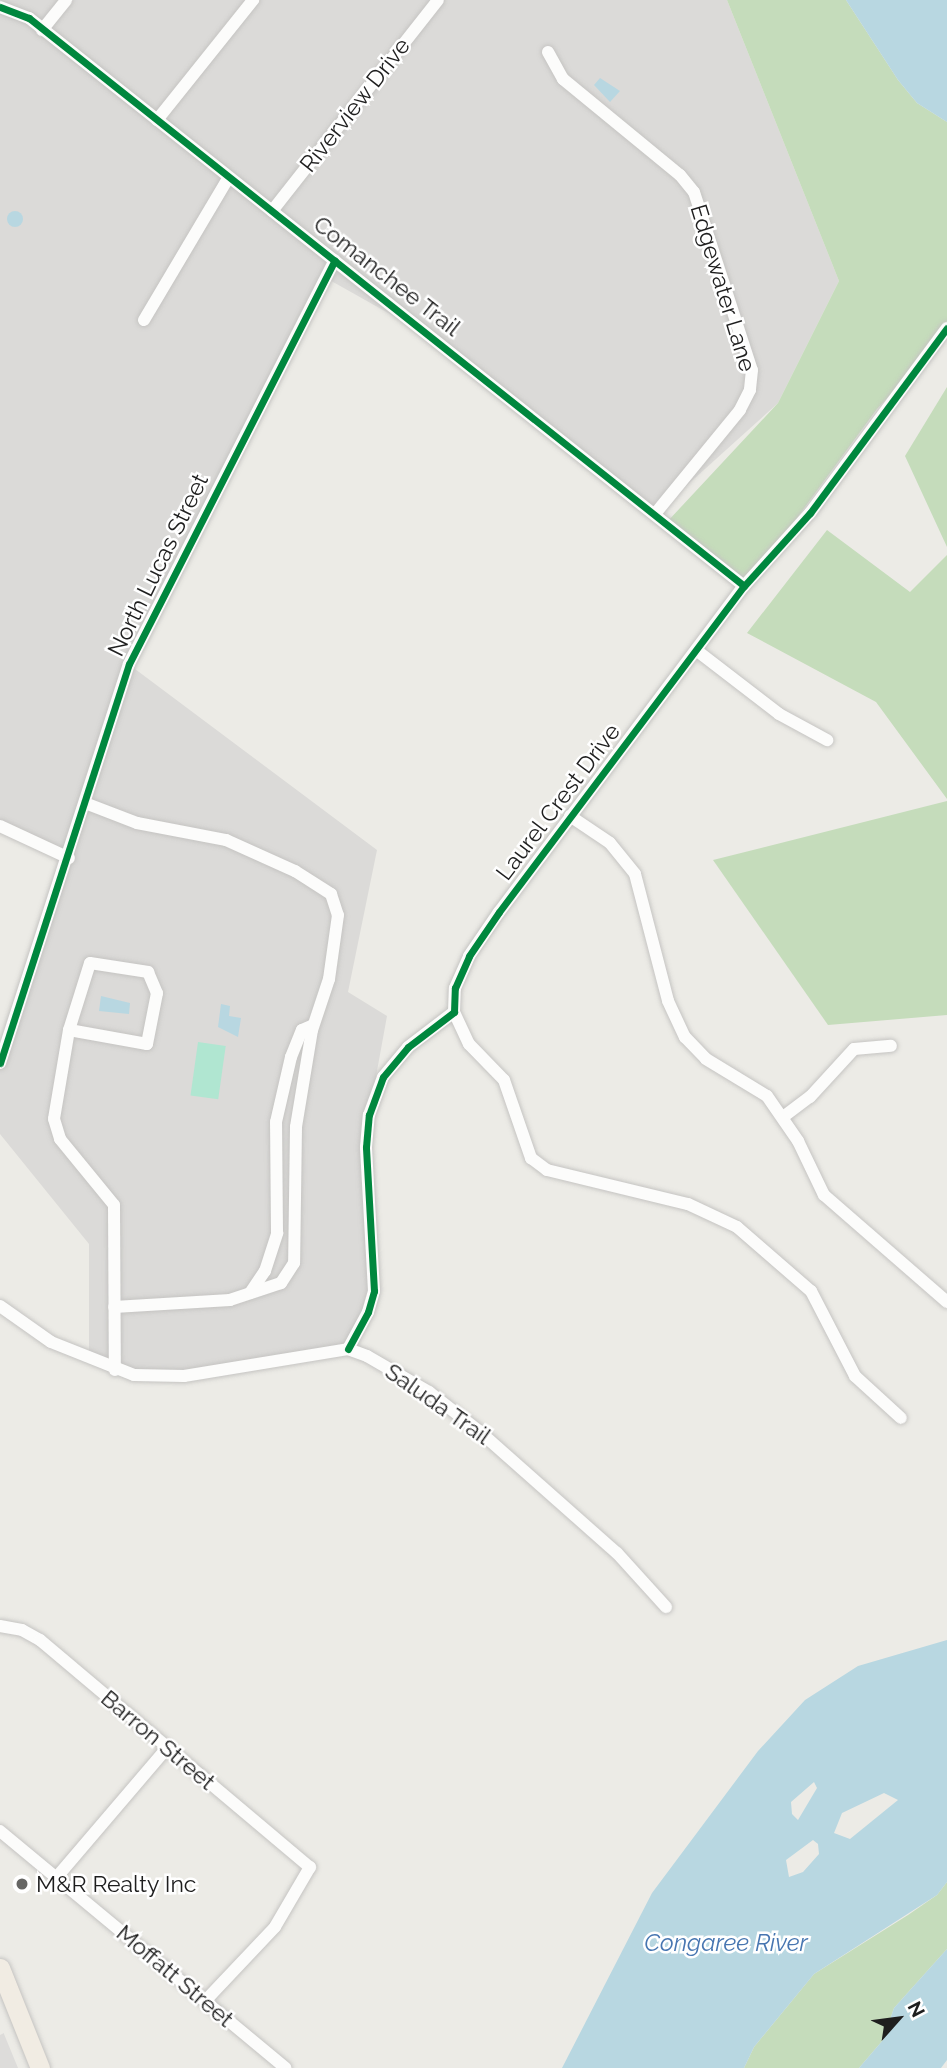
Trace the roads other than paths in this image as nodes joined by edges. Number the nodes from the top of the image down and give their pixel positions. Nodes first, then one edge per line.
1 (66, 0) edge
2 (253, 0) edge
3 (438, 0) edge
4 (0, 7) edge
5 (42, 30) junction
6 (548, 52) dead end
7 (157, 120) junction
8 (229, 177) junction
9 (272, 211) junction
10 (335, 260) junction
11 (144, 320) dead end
12 (947, 328) edge
13 (655, 514) junction
14 (744, 586) junction
15 (696, 650) junction
16 (827, 740) dead end
17 (85, 803) junction
18 (570, 816) junction
19 (0, 826) edge
20 (69, 858) junction
21 (454, 1012) junction
22 (313, 1025) junction
23 (69, 1030) junction
24 (891, 1046) dead end
25 (0, 1063) edge
26 (783, 1117) junction
27 (250, 1293) junction
28 (947, 1302) edge
29 (0, 1306) edge
30 (114, 1307) junction
31 (348, 1349) junction
32 (115, 1370) junction
33 (901, 1418) dead end
34 (666, 1607) dead end
35 (0, 1626) edge
36 (167, 1748) junction
37 (0, 1831) edge
38 (56, 1878) junction
39 (0, 1969) edge
40 (205, 2000) junction
41 (40, 2068) edge
42 (285, 2068) edge

1 - 5 street
2 - 7 street
3 - 9 street, Riverview Drive
4 - 5 street, Comanchee Trail
5 - 7 street, Comanchee Trail
6 - 13 street, Edgewater Lane
7 - 8 street, Comanchee Trail
8 - 9 street, Comanchee Trail
8 - 11 street
9 - 10 street, Comanchee Trail
10 - 13 street, Comanchee Trail
10 - 17 street, North Lucas Street
12 - 14 street, Laurel Crest Drive
13 - 14 street, Comanchee Trail
14 - 15 street, Laurel Crest Drive
15 - 16 street
15 - 18 street, Laurel Crest Drive
17 - 20 street, North Lucas Street
17 - 22 street
18 - 21 street, Laurel Crest Drive
18 - 26 street
19 - 20 street
20 - 25 street, North Lucas Street
21 - 31 street
21 - 33 street
22 - 27 street
22 - 27 street
23 - 23 street
23 - 30 street
24 - 26 street
26 - 28 street
27 - 30 street
29 - 32 street
30 - 32 street
31 - 32 street
31 - 34 street, Saluda Trail
35 - 36 street, Barron Street
36 - 38 street
36 - 40 street, Barron Street
37 - 38 street, Moffatt Street
38 - 40 street, Moffatt Street
39 - 41 main road
40 - 42 street, Moffatt Street

